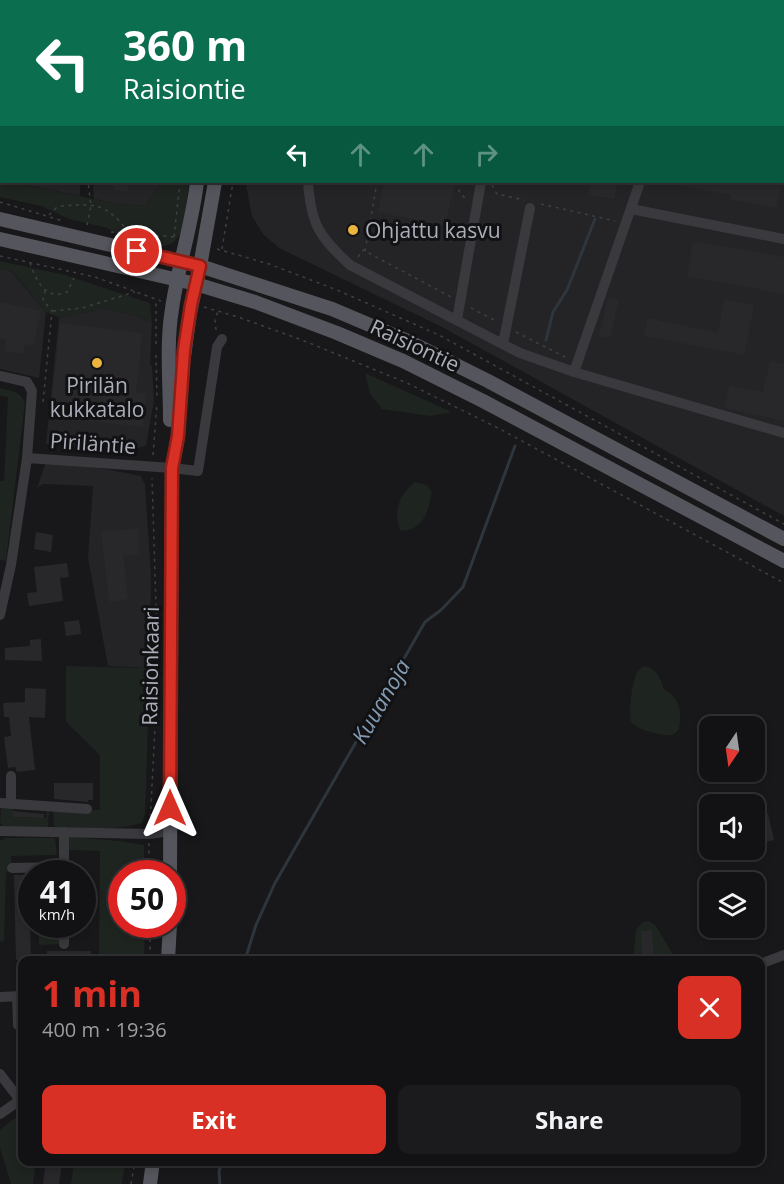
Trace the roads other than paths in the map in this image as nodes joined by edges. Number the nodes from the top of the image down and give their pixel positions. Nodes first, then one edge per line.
1 (197, 183) edge
2 (215, 183) edge
3 (308, 183) edge
4 (481, 183) edge
5 (640, 183) edge
6 (530, 205) road end
7 (631, 209) junction
8 (0, 219) edge
9 (0, 239) edge
10 (784, 239) edge
11 (182, 261) junction
12 (200, 266) junction
13 (178, 280) junction
14 (196, 285) junction
15 (457, 320) junction
16 (220, 343) road end
17 (503, 344) junction
18 (574, 372) junction
19 (0, 376) edge
20 (784, 433) edge
21 (27, 458) junction
22 (173, 464) junction
23 (784, 539) edge
24 (784, 561) edge
25 (5, 565) edge
26 (0, 615) edge
27 (11, 776) dead end
28 (5, 803) edge
29 (87, 809) dead end
30 (0, 831) edge
31 (170, 831) junction
32 (64, 832) junction
33 (64, 860) edge
34 (170, 860) edge
35 (12, 868) dead end
36 (18, 868) edge
37 (64, 938) edge
38 (169, 938) edge
39 (64, 944) dead end
40 (168, 956) edge
41 (784, 956) edge
42 (765, 962) edge
43 (18, 996) edge
44 (0, 997) edge
45 (0, 1074) edge
46 (18, 1097) edge
47 (18, 1101) edge
48 (0, 1114) edge
49 (152, 1166) edge
50 (150, 1184) edge

1 - 11 main road, Raisionkaari
2 - 12 main road, Raisionkaari
3 - 15 street
4 - 15 street
5 - 7 street
6 - 17 street
7 - 10 street
7 - 18 street
8 - 11 main road, Raisiontie
9 - 13 main road, Raisiontie
11 - 12 main road, Raisiontie
11 - 13 main road, Raisionkaari
12 - 14 main road, Raisionkaari
12 - 23 main road, Raisiontie
13 - 14 main road, Raisiontie
13 - 22 main road, Raisionkaari
14 - 22 main road, Raisionkaari
14 - 24 main road, Raisiontie
15 - 17 street
16 - 22 street, Piriläntie
17 - 18 street
18 - 20 street
19 - 21 street
21 - 22 street, Piriläntie
21 - 25 street, Piriläntie
22 - 31 main road, Raisionkaari
25 - 26 street, Piriläntie
27 - 28 street
28 - 29 street
30 - 32 street
31 - 32 street
31 - 34 main road, Raisionkaari
32 - 33 street
35 - 36 street
37 - 39 street
38 - 40 main road
41 - 42 street
43 - 44 street
45 - 46 street
47 - 48 street
49 - 50 main road

